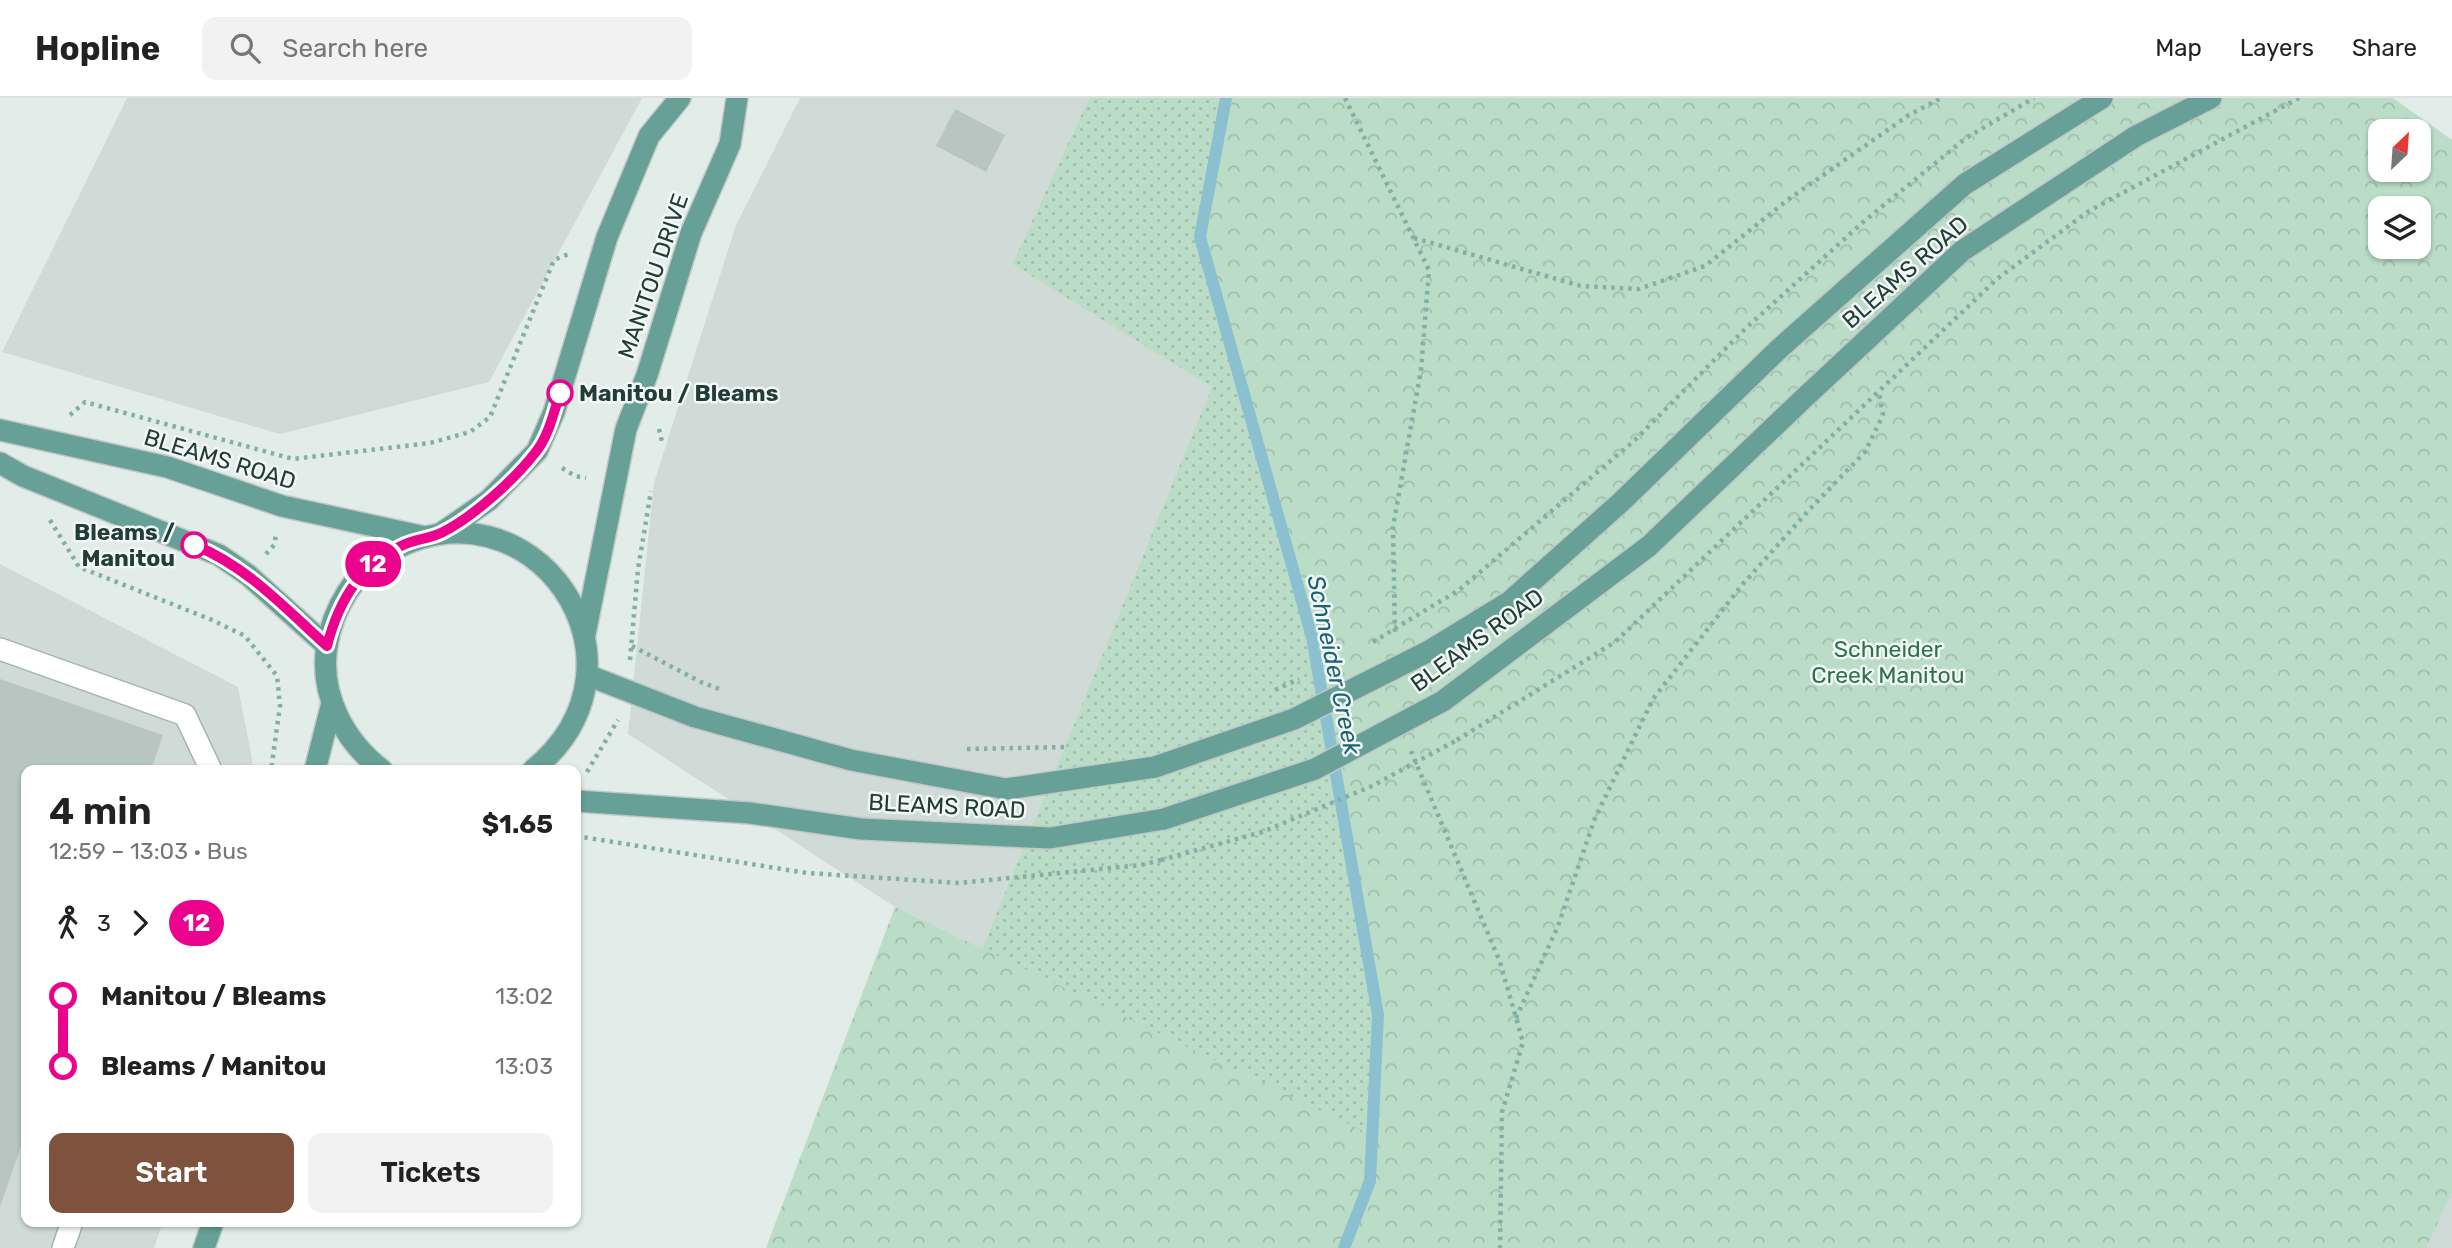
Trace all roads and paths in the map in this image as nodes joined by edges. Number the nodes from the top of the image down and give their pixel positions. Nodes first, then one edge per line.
1 (680, 98) edge
2 (737, 98) edge
3 (1941, 98) edge
4 (2034, 98) edge
5 (2102, 98) edge
6 (2211, 98) edge
7 (2298, 98) edge
8 (1413, 237) dead end
9 (554, 260) dead end
10 (1879, 392) junction
11 (85, 402) dead end
12 (0, 430) edge
13 (0, 463) edge
14 (555, 464) dead end
15 (589, 479) dead end
16 (651, 491) dead end
17 (277, 530) dead end
18 (432, 536) junction
19 (265, 555) dead end
20 (79, 568) dead end
21 (585, 636) junction
22 (1370, 644) dead end
23 (327, 646) junction
24 (632, 646) junction
25 (0, 649) edge
26 (587, 675) junction
27 (1301, 678) dead end
28 (625, 690) junction
29 (726, 692) dead end
30 (1266, 695) dead end
31 (332, 703) junction
32 (1074, 747) dead end
33 (965, 749) dead end
34 (209, 765) edge
35 (272, 765) edge
36 (316, 765) edge
37 (377, 765) edge
38 (539, 765) edge
39 (583, 775) dead end
40 (581, 802) edge
41 (581, 837) edge
42 (1516, 1019) dead end
43 (70, 1227) edge
44 (211, 1227) edge
45 (64, 1248) edge
46 (204, 1248) edge

1 - 18 main road
2 - 21 main road, MANITOU DRIVE
3 - 8 path
4 - 22 path, bridge
5 - 28 main road, BLEAMS ROAD, bridge
6 - 40 main road, BLEAMS ROAD, bridge
7 - 10 path
9 - 11 path
10 - 41 path, bridge
10 - 42 path
12 - 18 main road, BLEAMS ROAD
13 - 23 main road
14 - 15 path
16 - 24 path
17 - 19 path
18 - 21 main road
18 - 23 main road
20 - 35 path
21 - 26 main road
23 - 31 main road
24 - 28 path
24 - 29 path
25 - 34 lane
26 - 28 main road, BLEAMS ROAD
26 - 38 main road
27 - 30 path, bridge
28 - 39 path
31 - 36 main road
31 - 37 main road
32 - 33 path
43 - 45 lane
44 - 46 main road

